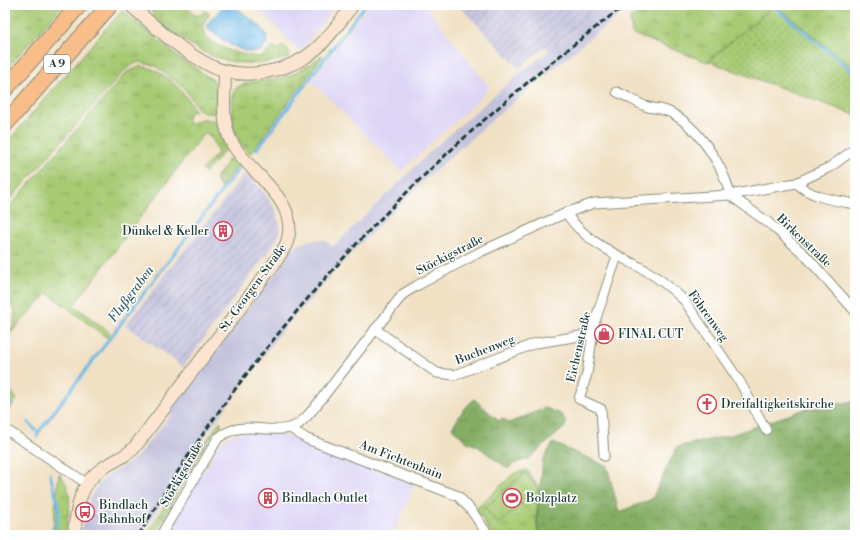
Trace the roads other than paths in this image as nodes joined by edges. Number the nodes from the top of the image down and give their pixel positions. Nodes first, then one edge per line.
1 (79, 5) edge
2 (110, 5) edge
3 (130, 5) edge
4 (353, 5) edge
5 (225, 71) junction
6 (5, 89) edge
7 (617, 92) dead end
8 (5, 124) edge
9 (855, 149) edge
10 (796, 183) junction
11 (730, 195) junction
12 (855, 204) edge
13 (566, 213) junction
14 (617, 256) junction
15 (855, 311) edge
16 (375, 329) junction
17 (593, 334) junction
18 (290, 428) junction
19 (7, 430) edge
20 (766, 430) dead end
21 (604, 456) dead end
22 (86, 483) junction
23 (74, 535) edge
24 (161, 535) edge
25 (488, 535) edge

1 - 6 highway, A 9
2 - 8 highway, A 9
3 - 5 street
4 - 5 street
5 - 22 street, St.-Georgen-Straße
7 - 11 street
9 - 10 street, Stöckigstraße
10 - 11 street, Stöckigstraße
10 - 12 street
11 - 13 street, Stöckigstraße
11 - 15 street, Birkenstraße
13 - 14 street, Föhrenweg
13 - 16 street, Stöckigstraße
14 - 17 street, Eichenstraße
14 - 20 street, Föhrenweg
16 - 17 street, Buchenweg
16 - 18 street, Stöckigstraße
17 - 21 street, Eichenstraße
18 - 24 street, Stöckigstraße
18 - 25 street, Am Fichtenhain
19 - 22 street
22 - 23 street

